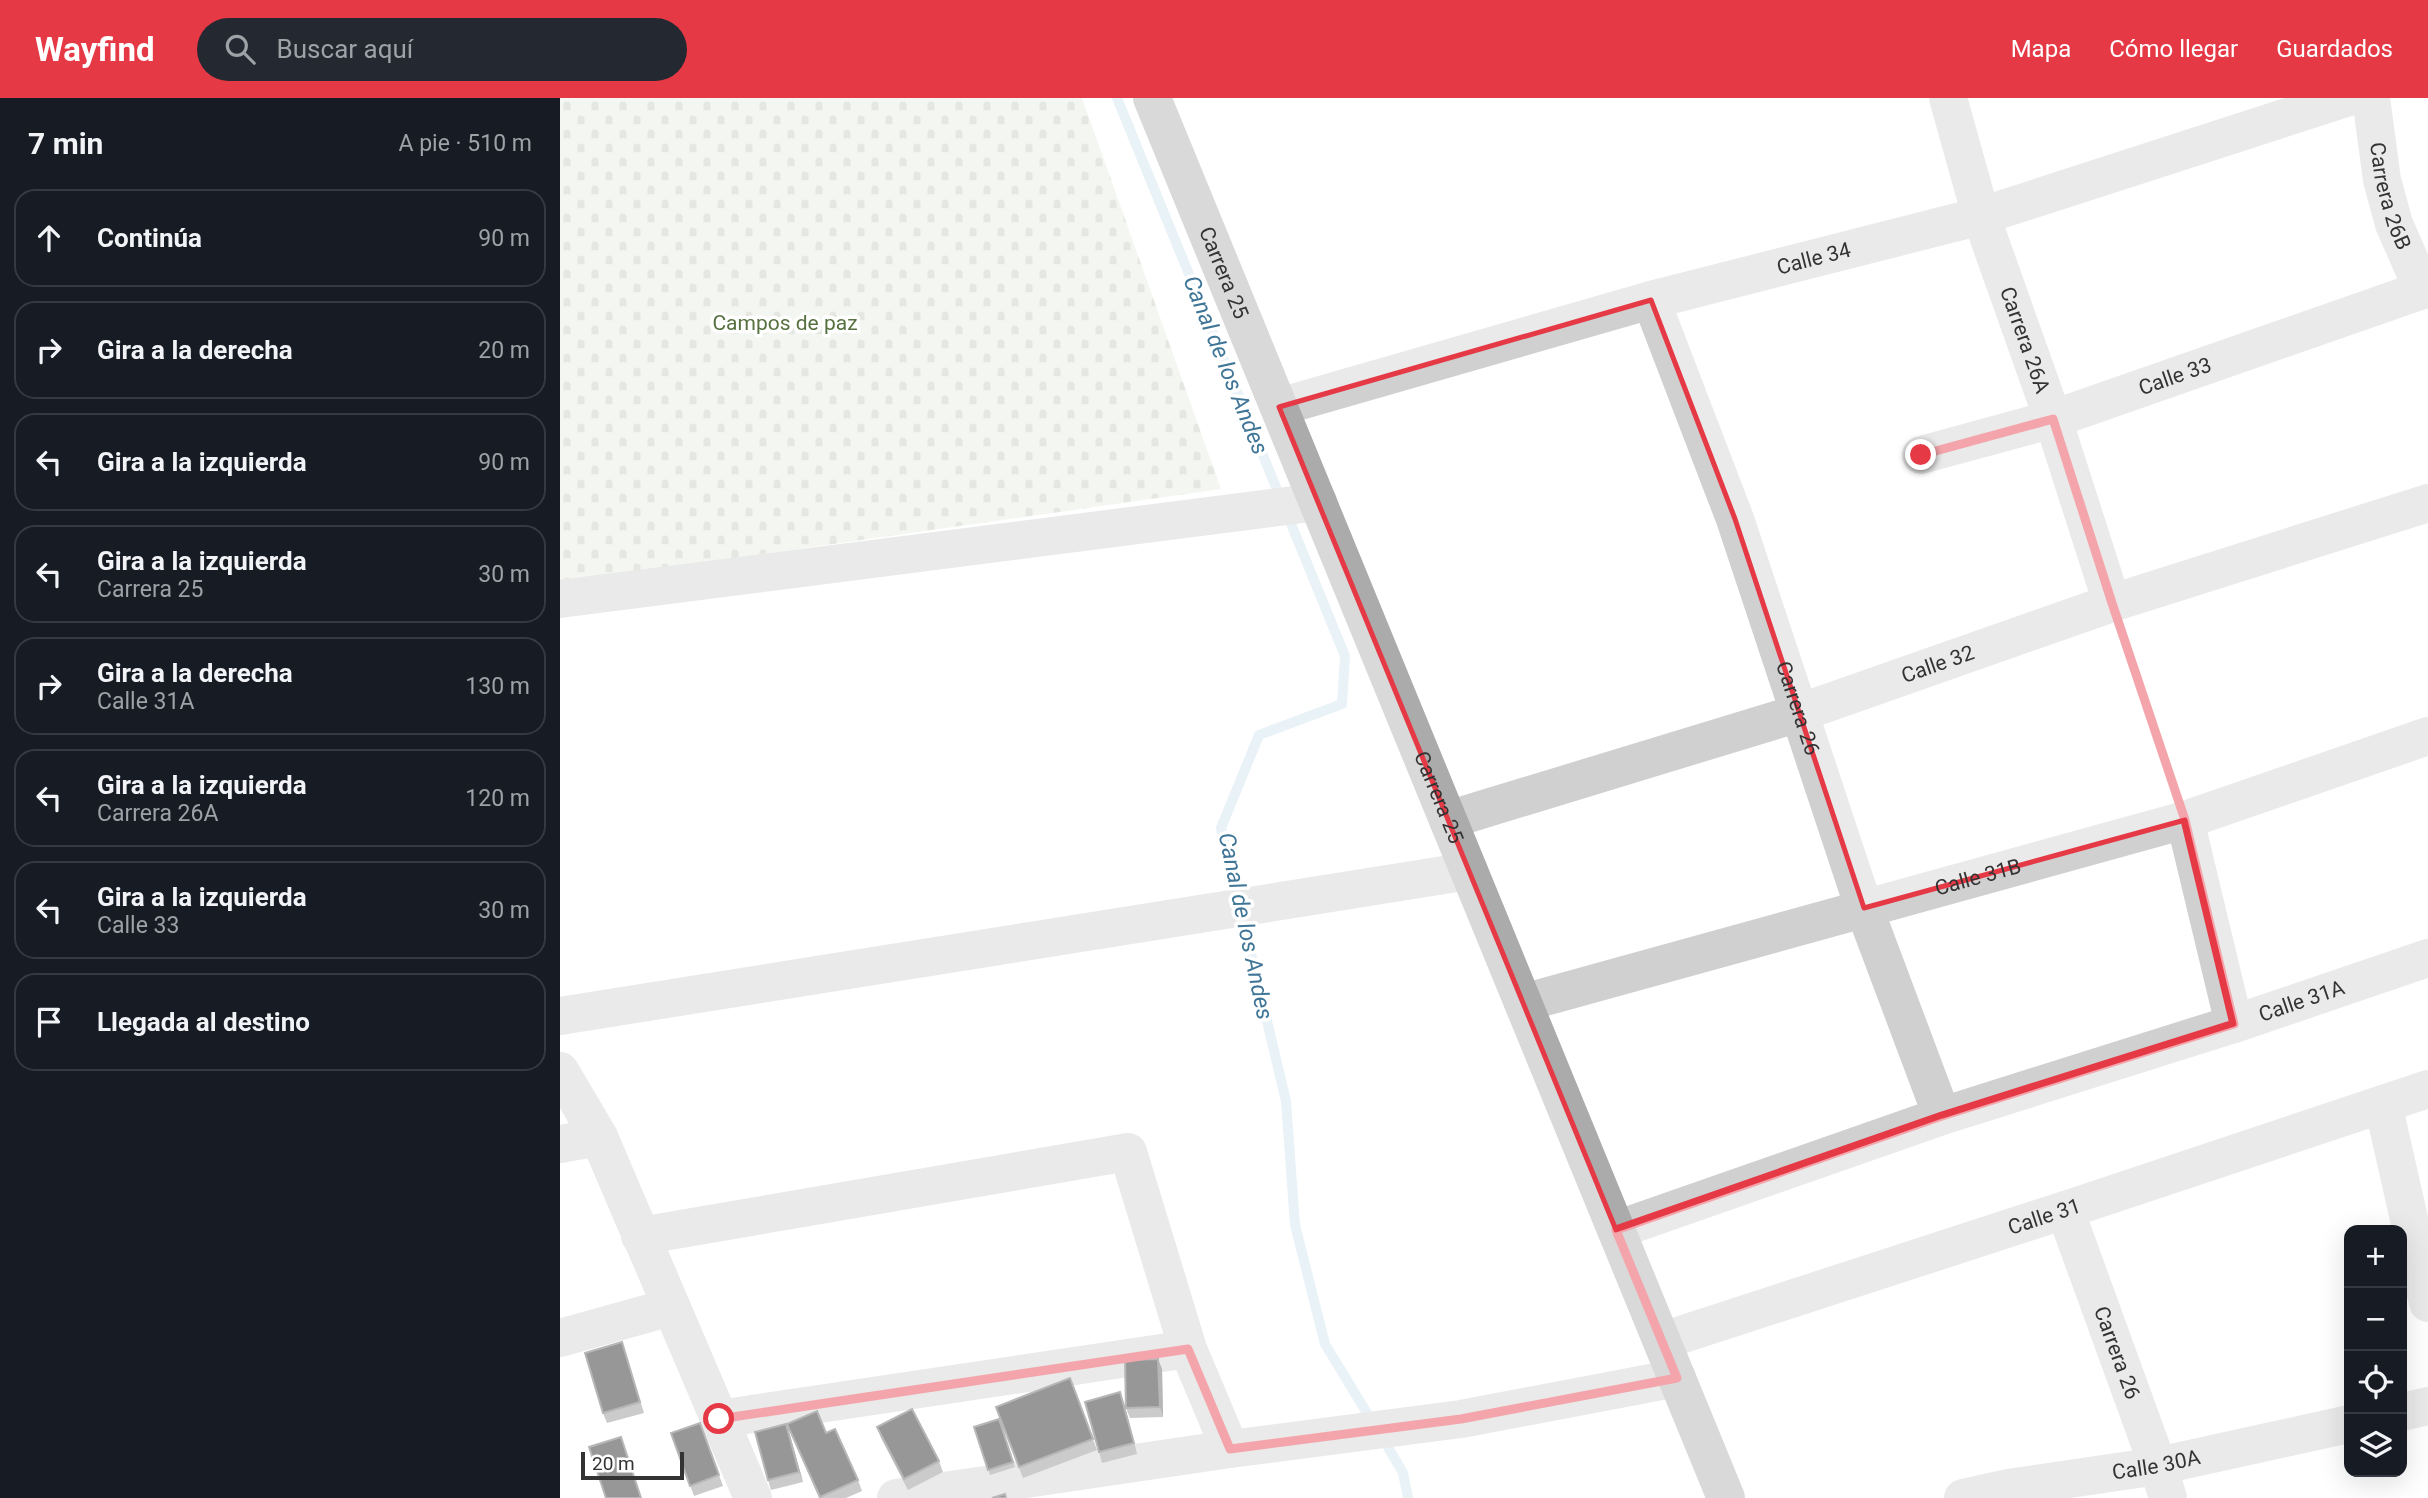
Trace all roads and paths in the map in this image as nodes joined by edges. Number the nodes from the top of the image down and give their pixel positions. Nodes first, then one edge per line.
1 (1152, 98) edge
2 (1948, 98) edge
3 (2346, 98) edge
4 (2371, 98) edge
5 (1981, 216) junction
6 (2425, 289) edge
7 (1651, 300) junction
8 (1279, 407) junction
9 (2053, 419) junction
10 (1921, 455) dead end
11 (1318, 502) junction
12 (2428, 503) edge
13 (560, 599) edge
14 (2112, 603) junction
15 (1799, 713) junction
16 (2428, 736) edge
17 (1448, 820) junction
18 (2185, 820) junction
19 (1469, 871) junction
20 (1864, 908) junction
21 (2428, 958) edge
22 (1523, 1003) junction
23 (560, 1016) edge
24 (2234, 1024) junction
25 (560, 1071) edge
26 (2428, 1089) edge
27 (2383, 1104) junction
28 (1942, 1116) junction
29 (599, 1137) junction
30 (560, 1144) edge
31 (2065, 1210) junction
32 (1616, 1230) junction
33 (640, 1236) junction
34 (2428, 1303) edge
35 (671, 1307) junction
36 (560, 1338) edge
37 (1661, 1340) junction
38 (1188, 1349) junction
39 (1677, 1378) junction
40 (2428, 1406) edge
41 (2407, 1411) edge
42 (719, 1419) junction
43 (2344, 1426) edge
44 (1230, 1449) junction
45 (2163, 1482) edge
46 (753, 1498) edge
47 (896, 1498) edge
48 (1726, 1498) edge
49 (1963, 1498) edge

1 - 8 main road, Carrera 25
2 - 5 street, Carrera 26A
3 - 5 street, Calle 34
4 - 6 street, Carrera 26B
5 - 7 street, Calle 34
5 - 9 street, Carrera 26A
6 - 9 street, Calle 33
7 - 8 street, Calle 34
7 - 15 street, Carrera 26
8 - 11 main road, Carrera 25
9 - 10 street, Calle 33
9 - 14 street, Carrera 26A
11 - 13 street
11 - 17 main road, Carrera 25
12 - 14 street, Calle 32
14 - 15 street, Calle 32
14 - 18 path
15 - 17 street, Calle 32
15 - 20 street, Carrera 26
16 - 18 street, Calle 31B
17 - 19 main road, Carrera 25
18 - 20 street, Calle 31B
18 - 24 street
19 - 22 main road, Carrera 25
19 - 23 street
20 - 22 street, Calle 31B
20 - 28 street, Carrera 26
21 - 24 street, Calle 31A
22 - 32 main road, Carrera 25
24 - 28 street, Calle 31A
25 - 29 street
26 - 27 street, Calle 31
27 - 31 street, Calle 31
27 - 34 street
28 - 32 street, Calle 31A
29 - 30 street
29 - 33 street
31 - 37 street, Calle 31
31 - 45 street, Carrera 26
32 - 37 main road, Carrera 25
33 - 35 street
33 - 38 street
35 - 36 street
35 - 42 street
37 - 39 main road, Carrera 25
38 - 42 street
38 - 44 street
39 - 44 street
39 - 48 main road, Carrera 25
40 - 41 street
42 - 46 street
43 - 45 street, Calle 30A
44 - 47 street
45 - 49 street, Calle 30A

